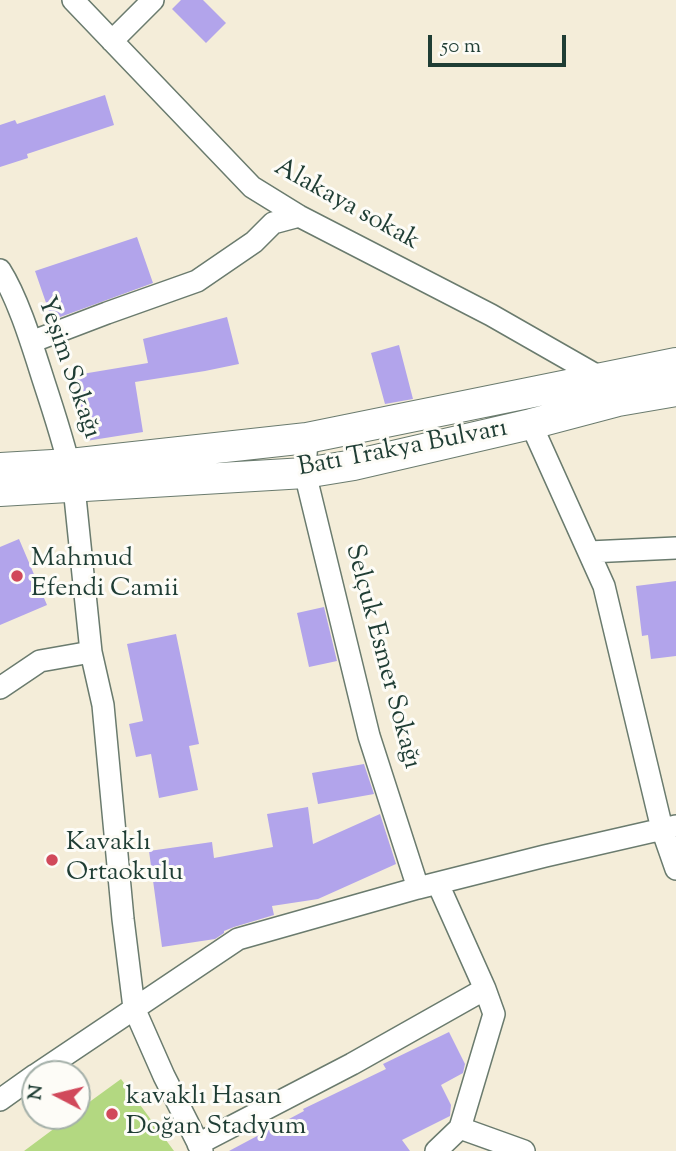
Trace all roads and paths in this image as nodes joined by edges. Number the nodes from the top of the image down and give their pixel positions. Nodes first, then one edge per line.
1 (73, 0) edge
2 (153, 0) edge
3 (112, 41) junction
4 (299, 216) junction
5 (1, 272) edge
6 (31, 342) junction
7 (676, 363) edge
8 (603, 379) junction
9 (676, 391) edge
10 (531, 424) junction
11 (307, 438) junction
12 (0, 468) edge
13 (305, 472) junction
14 (72, 475) junction
15 (0, 491) edge
16 (676, 548) edge
17 (589, 552) junction
18 (91, 652) junction
19 (0, 688) edge
20 (669, 828) edge
21 (676, 869) edge
22 (428, 886) junction
23 (485, 989) junction
24 (134, 1008) junction
25 (58, 1060) edge
26 (21, 1082) edge
27 (3, 1090) edge
28 (460, 1128) junction
29 (200, 1148) edge
30 (436, 1151) edge
31 (524, 1151) edge

1 - 3 street, Alakaya sokak
2 - 3 street
3 - 4 street, Alakaya sokak
4 - 6 street
4 - 8 street, Alakaya sokak
5 - 6 street, Yeşim Sokağı
6 - 14 street, Yeşim Sokağı
7 - 8 main road, Batı Trakya Bulvarı
8 - 11 main road, Batı Trakya Bulvarı
9 - 10 main road, Batı Trakya Bulvarı
10 - 13 main road, Batı Trakya Bulvarı
10 - 17 street
11 - 13 street, Selçuk Esmer Sokağı
11 - 14 main road, Batı Trakya Bulvarı
12 - 14 main road, Batı Trakya Bulvarı
13 - 14 main road, Batı Trakya Bulvarı
13 - 22 street, Selçuk Esmer Sokağı
14 - 15 main road, Batı Trakya Bulvarı
14 - 18 street, Yeşim Sokağı
16 - 17 street
17 - 20 street
18 - 19 street
18 - 24 street, Yeşim Sokağı
20 - 21 street
20 - 22 street
22 - 23 street, Selçuk Esmer Sokağı
22 - 24 street
23 - 28 street, Selçuk Esmer Sokağı
23 - 29 street
24 - 25 street
24 - 29 street, Yeşim Sokağı
26 - 27 street
28 - 30 street
28 - 31 street

